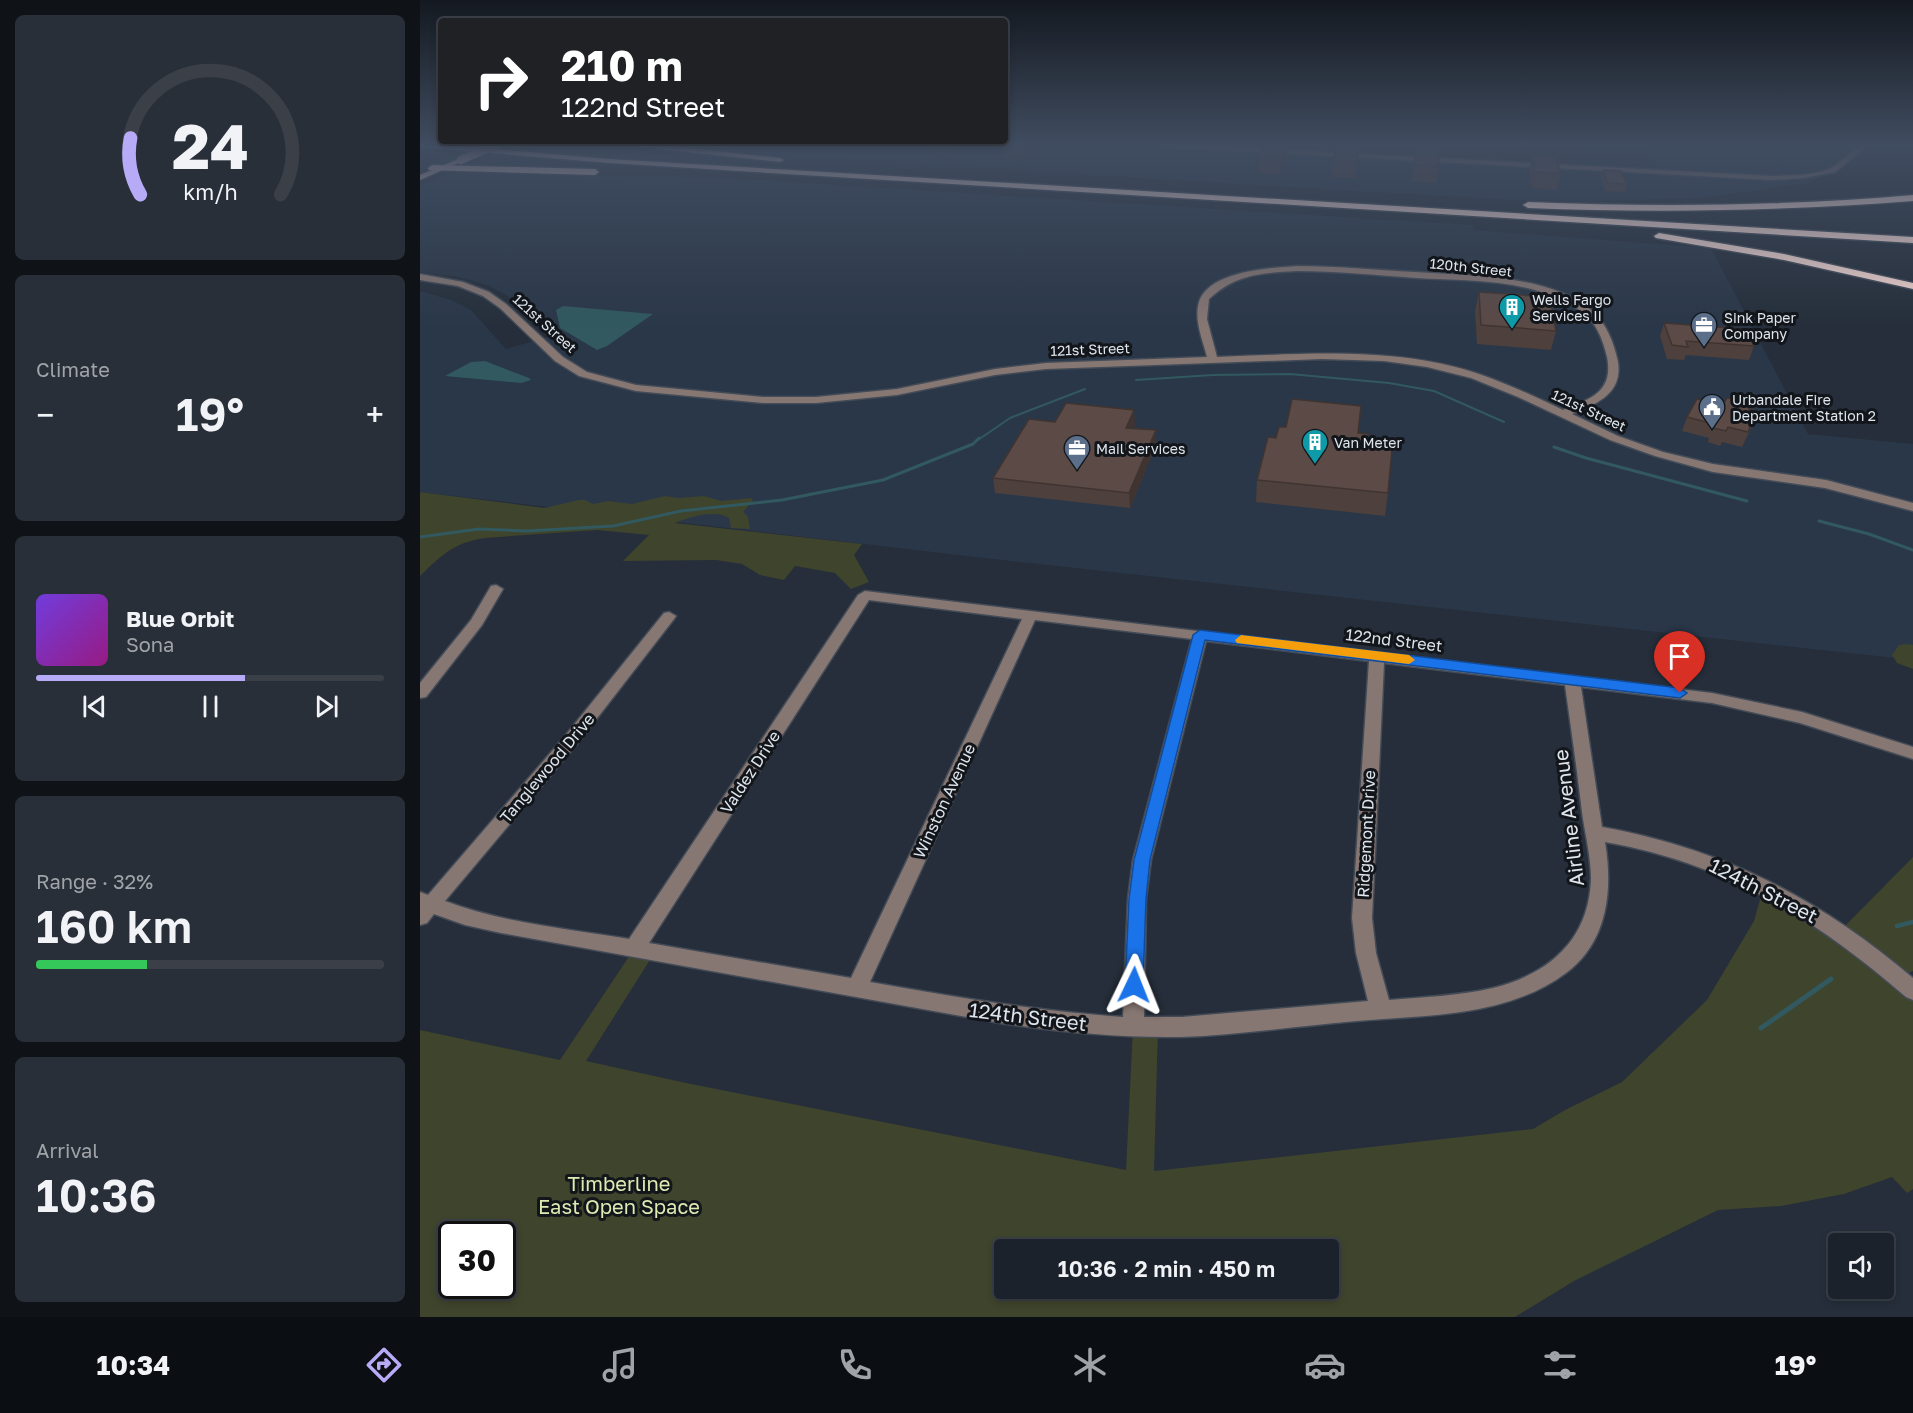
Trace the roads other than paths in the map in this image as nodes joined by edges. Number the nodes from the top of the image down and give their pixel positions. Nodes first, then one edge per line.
1 (1349, 206) edge
2 (1473, 206) edge
3 (1593, 206) edge
4 (1768, 206) edge
5 (1386, 209) junction
6 (1913, 232) edge
7 (1913, 240) edge
8 (420, 277) edge
9 (1913, 286) edge
10 (1213, 360) junction
11 (1563, 414) junction
12 (1779, 477) junction
13 (1913, 507) edge
14 (1913, 516) edge
15 (496, 589) dead end
16 (865, 595) joint
17 (1031, 614) junction
18 (669, 616) dead end
19 (1200, 635) junction
20 (1377, 656) junction
21 (1572, 680) junction
22 (420, 693) edge
23 (1913, 753) edge
24 (1594, 833) junction
25 (424, 907) edge
26 (634, 949) junction
27 (857, 988) junction
28 (1913, 991) edge
29 (1381, 1010) junction
30 (1133, 1027) junction

1 - 5 highway
2 - 6 highway
3 - 4 highway
5 - 7 highway
5 - 9 highway
8 - 10 street, 121st Street
10 - 11 street, 121st Street
10 - 11 street, 120th Street
11 - 12 street, 121st Street
12 - 13 street, 121st Street
12 - 14 street, 121st Street
15 - 22 street
16 - 17 street, 122nd Street
16 - 26 street, Valdez Drive
17 - 19 street, 122nd Street
17 - 27 street, Winston Avenue
18 - 25 street, Tanglewood Drive
19 - 20 street, 122nd Street
19 - 30 street
20 - 21 street, 122nd Street
20 - 29 street, Ridgemont Drive
21 - 23 street, 122nd Street
21 - 24 street, Airline Avenue
24 - 28 street, 124th Street
24 - 29 street, Airline Avenue
25 - 26 street, 124th Street
26 - 27 street, 124th Street
27 - 30 street, 124th Street
29 - 30 street, 124th Street

